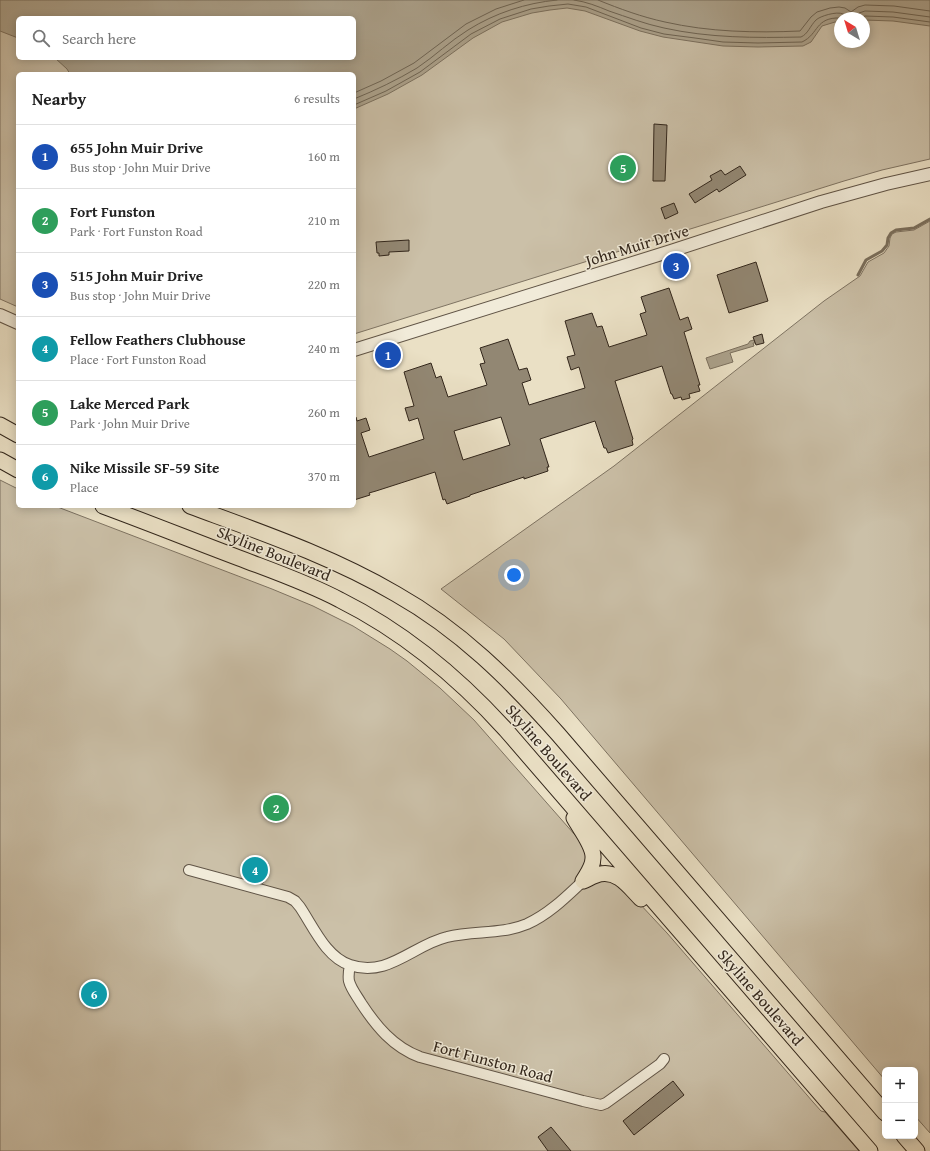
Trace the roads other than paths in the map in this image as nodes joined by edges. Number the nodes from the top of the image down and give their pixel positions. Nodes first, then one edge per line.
1 (930, 174) edge
2 (0, 315) edge
3 (16, 322) edge
4 (356, 349) edge
5 (0, 425) edge
6 (16, 434) edge
7 (0, 460) edge
8 (16, 469) edge
9 (108, 508) edge
10 (195, 508) edge
11 (565, 797) junction
12 (189, 870) dead end
13 (583, 881) junction
14 (694, 946) junction
15 (350, 965) junction
16 (664, 1059) dead end
17 (882, 1111) edge
18 (907, 1139) edge
19 (870, 1151) edge
20 (917, 1151) edge

1 - 4 street, John Muir Drive
2 - 3 street
5 - 6 main road
7 - 8 main road
9 - 11 main road, Skyline Boulevard
10 - 17 main road, Skyline Boulevard
11 - 13 main road
11 - 14 main road, Skyline Boulevard
12 - 15 street
13 - 14 main road
13 - 15 street
14 - 19 main road, Skyline Boulevard
15 - 16 street, Fort Funston Road
18 - 20 main road

